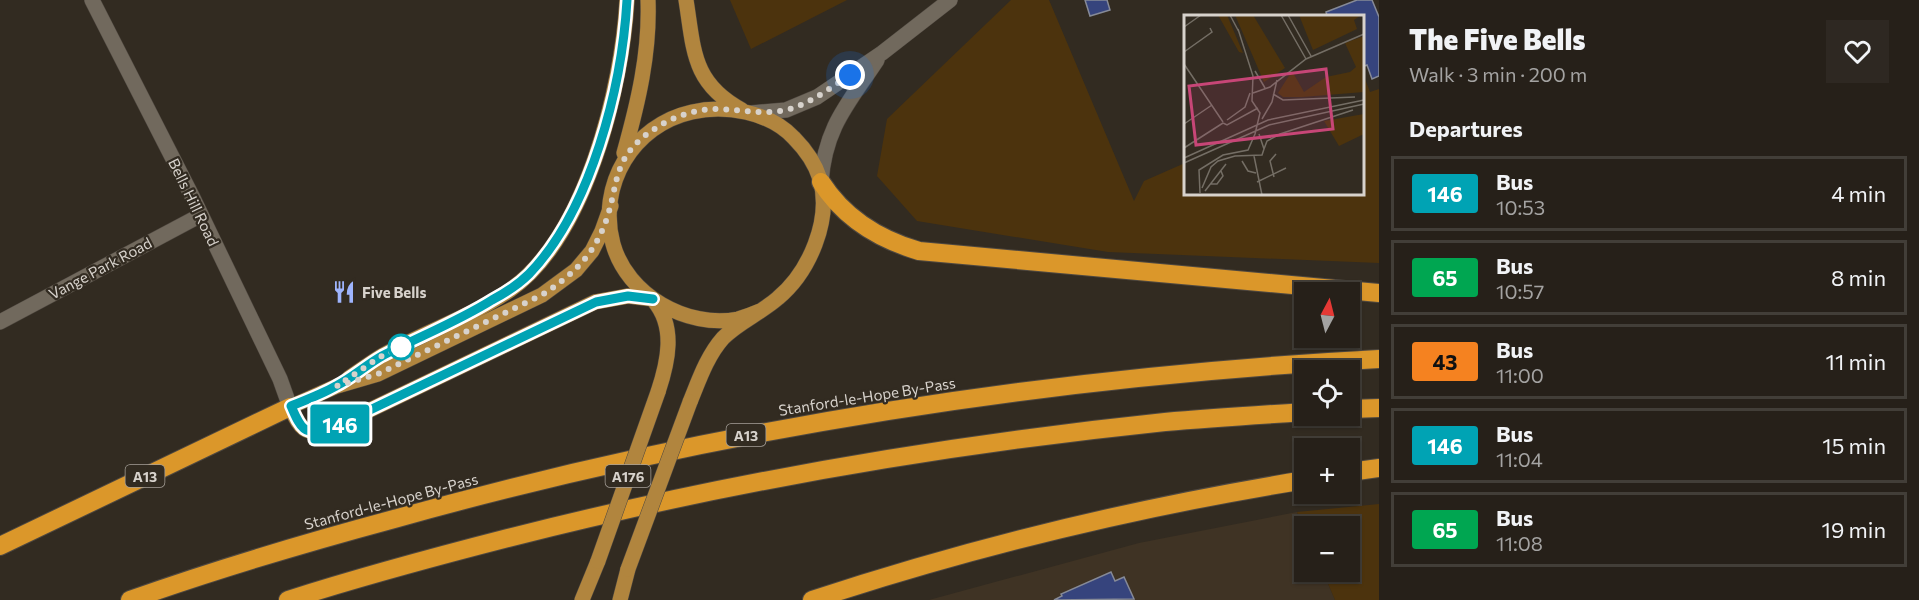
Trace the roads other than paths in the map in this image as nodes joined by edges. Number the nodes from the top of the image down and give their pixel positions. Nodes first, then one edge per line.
1 (92, 0) edge
2 (627, 0) edge
3 (648, 0) edge
4 (686, 0) edge
5 (951, 0) edge
6 (882, 53) junction
7 (747, 113) junction
8 (622, 162) junction
9 (821, 182) junction
10 (610, 206) junction
11 (201, 215) junction
12 (1379, 293) edge
13 (653, 299) junction
14 (760, 311) junction
15 (0, 322) edge
16 (1379, 359) edge
17 (337, 386) junction
18 (291, 406) junction
19 (1379, 408) edge
20 (1360, 409) edge
21 (1294, 413) edge
22 (1379, 468) edge
23 (1360, 471) edge
24 (1294, 482) edge
25 (0, 546) edge
26 (130, 600) edge
27 (288, 600) edge
28 (582, 600) edge
29 (620, 600) edge
30 (812, 600) edge

1 - 11 street, Bells Hill Road
2 - 17 main road
3 - 8 main road, A176
4 - 7 main road, A176
5 - 6 street
6 - 7 street
6 - 9 street
7 - 8 main road, A176
7 - 9 main road, A176
8 - 10 main road, A176
9 - 12 highway
9 - 14 main road, A176
10 - 13 main road, A176
10 - 17 main road, A13
11 - 15 street, Vange Park Road
11 - 18 street, Bells Hill Road
13 - 14 main road, A176
13 - 18 main road
13 - 28 main road, A176, bridge
14 - 29 main road, A176, bridge
16 - 26 highway, Stanford-le-Hope By-Pass / A13
17 - 18 main road, A13
18 - 25 highway, A13
19 - 20 highway
21 - 27 highway
22 - 23 highway
24 - 30 highway

